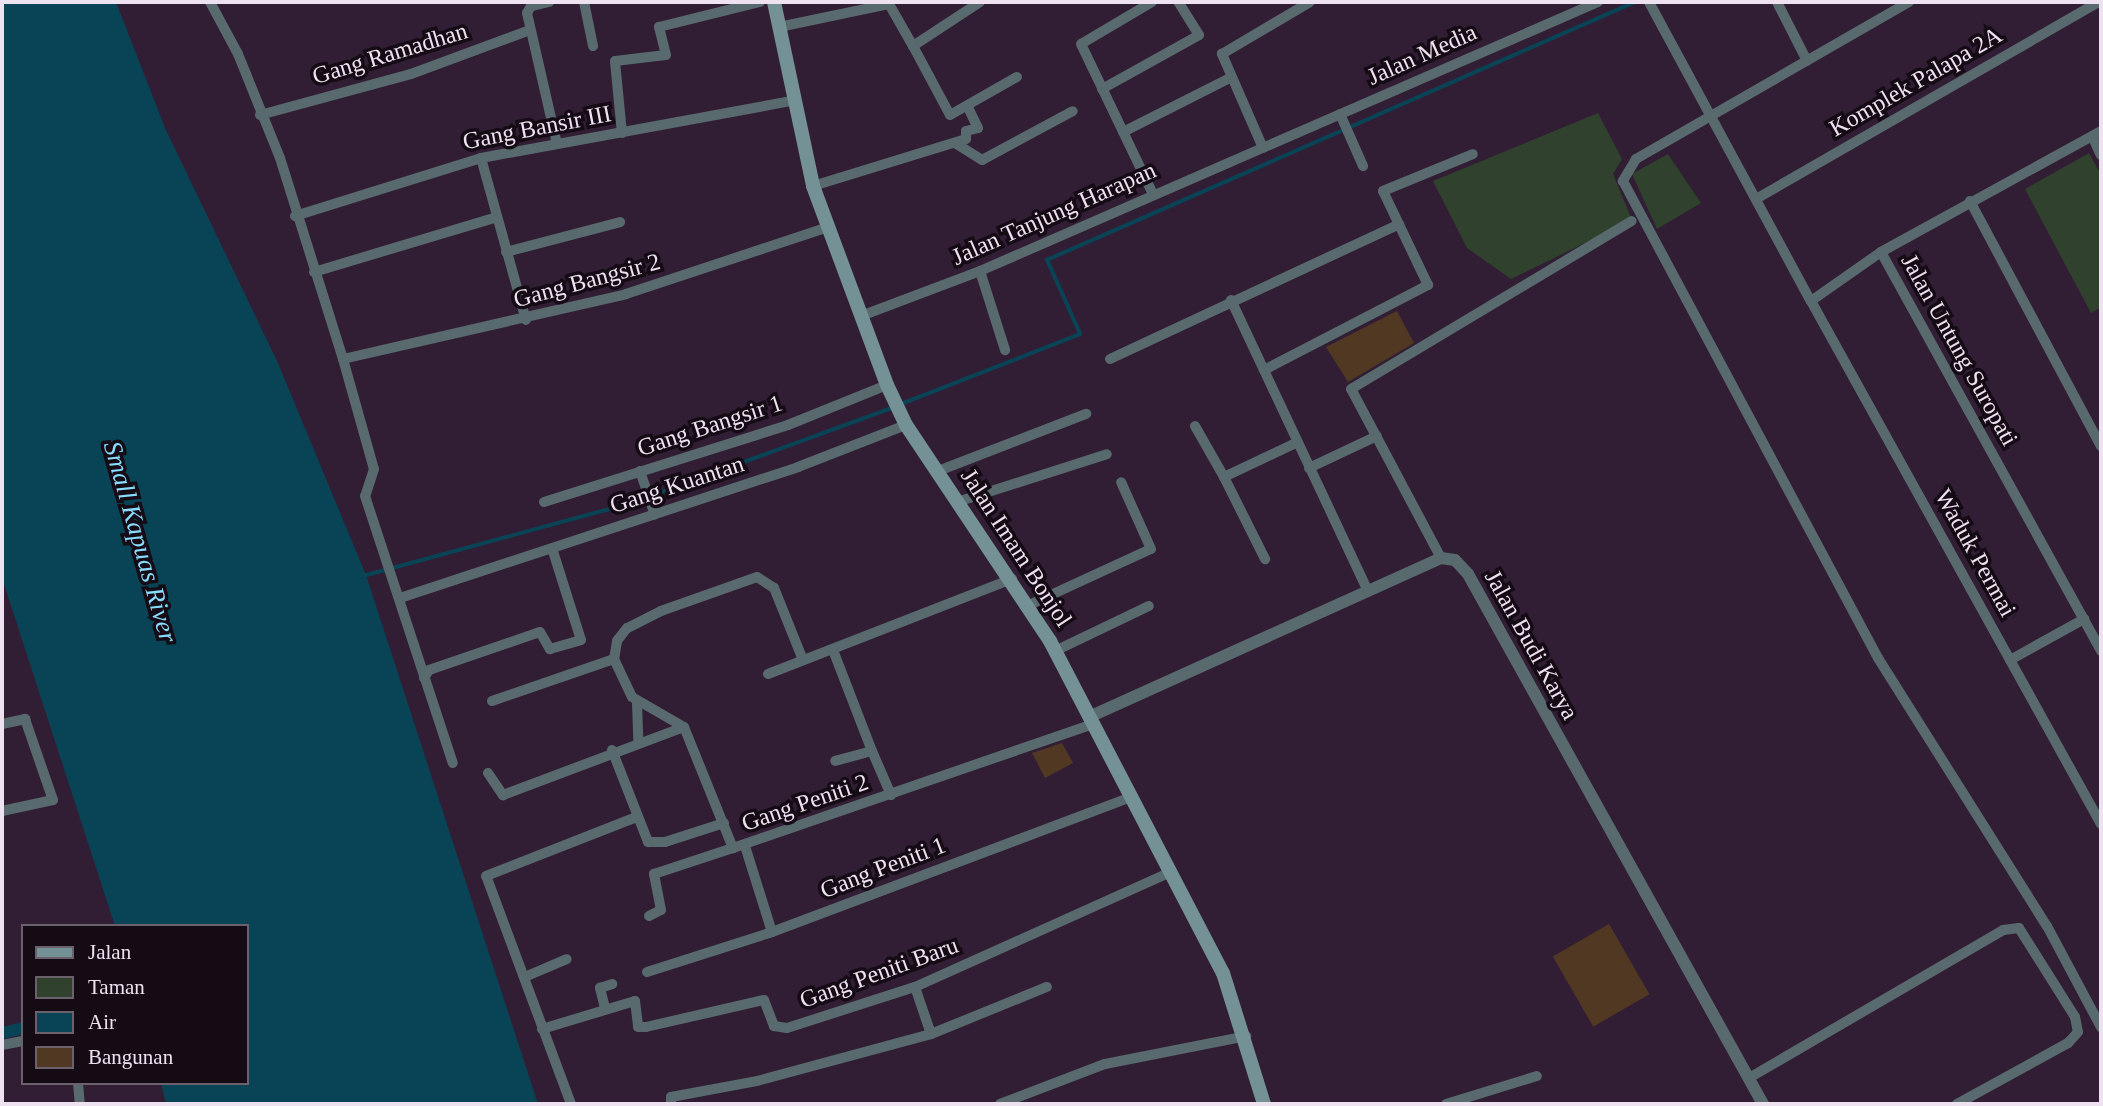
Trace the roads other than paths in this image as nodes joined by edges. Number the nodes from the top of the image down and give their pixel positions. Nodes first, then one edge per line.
1 (210, 2) edge
2 (549, 2) edge
3 (584, 2) edge
4 (760, 2) edge
5 (774, 2) edge
6 (980, 2) edge
7 (1152, 2) edge
8 (1178, 2) edge
9 (1310, 2) edge
10 (1777, 2) edge
11 (1909, 2) edge
12 (2098, 2) edge
13 (889, 3) edge
14 (1592, 3) edge
15 (1650, 4) edge
16 (779, 27) junction
17 (530, 30) junction
18 (593, 46) dead end
19 (914, 46) junction
20 (1807, 61) junction
21 (1017, 77) dead end
22 (1230, 78) junction
23 (1102, 89) junction
24 (792, 102) junction
25 (967, 105) junction
26 (1073, 111) dead end
27 (260, 115) junction
28 (1341, 116) junction
29 (1713, 118) junction
30 (1123, 132) junction
31 (622, 133) junction
32 (2096, 134) edge
33 (955, 143) junction
34 (557, 144) junction
35 (1263, 148) junction
36 (1473, 153) dead end
37 (2101, 155) edge
38 (481, 158) junction
39 (1363, 166) dead end
40 (813, 186) junction
41 (1153, 194) junction
42 (1756, 199) junction
43 (1970, 201) junction
44 (295, 216) junction
45 (497, 217) junction
46 (1632, 221) dead end
47 (620, 222) dead end
48 (1399, 225) junction
49 (829, 227) junction
50 (506, 252) junction
51 (1881, 253) junction
52 (980, 271) junction
53 (314, 272) junction
54 (1231, 300) junction
55 (1811, 301) junction
56 (861, 316) junction
57 (526, 320) junction
58 (1005, 350) dead end
59 (347, 357) junction
60 (1110, 359) dead end
61 (1264, 370) junction
62 (888, 388) junction
63 (1086, 414) dead end
64 (905, 423) junction
65 (1195, 426) dead end
66 (1377, 436) junction
67 (1296, 443) junction
68 (2101, 446) edge
69 (1107, 454) dead end
70 (1309, 468) junction
71 (938, 471) junction
72 (641, 474) junction
73 (1224, 477) junction
74 (1121, 482) dead end
75 (960, 501) junction
76 (544, 502) dead end
77 (653, 510) junction
78 (552, 548) junction
79 (1265, 558) dead end
80 (1441, 558) junction
81 (1013, 578) junction
82 (1368, 591) junction
83 (400, 598) junction
84 (1029, 605) junction
85 (1149, 606) dead end
86 (2084, 619) junction
87 (833, 650) junction
88 (1055, 650) junction
89 (2101, 651) edge
90 (614, 659) junction
91 (803, 660) junction
92 (2010, 660) junction
93 (768, 674) dead end
94 (424, 678) junction
95 (492, 701) dead end
96 (637, 703) junction
97 (1091, 721) junction
98 (2, 724) edge
99 (684, 727) junction
100 (638, 741) junction
101 (612, 750) junction
102 (872, 751) junction
103 (835, 761) dead end
104 (453, 763) dead end
105 (488, 773) dead end
106 (891, 795) junction
107 (1132, 797) junction
108 (2, 811) edge
109 (634, 818) junction
110 (724, 823) junction
111 (2101, 824) edge
112 (745, 846) junction
113 (733, 848) junction
114 (1171, 873) junction
115 (649, 916) dead end
116 (772, 932) junction
117 (568, 959) dead end
118 (647, 972) dead end
119 (527, 976) junction
120 (612, 984) dead end
121 (915, 987) junction
122 (1047, 987) dead end
123 (605, 1008) junction
124 (2101, 1027) edge
125 (542, 1029) junction
126 (931, 1034) junction
127 (1246, 1036) junction
128 (21, 1041) edge
129 (2, 1045) edge
130 (1538, 1076) dead end
131 (1749, 1078) junction
132 (79, 1085) edge
133 (80, 1104) edge
134 (572, 1104) edge
135 (671, 1104) edge
136 (1000, 1104) edge
137 (1263, 1104) edge
138 (1446, 1104) edge
139 (1763, 1104) edge
140 (1957, 1104) edge

1 - 27 street
2 - 17 street
3 - 18 street
4 - 31 street
5 - 16 main road, Jalan Imam Bonjol
6 - 19 street
7 - 23 street
8 - 23 street
9 - 22 street
10 - 20 street
11 - 20 street
12 - 42 street, Komplek Palapa 2A
13 - 16 street
13 - 19 street
14 - 28 street, Jalan Media
15 - 29 street, Waduk Permai
16 - 24 main road, Jalan Imam Bonjol
17 - 27 street, Gang Ramadhan
17 - 34 street
19 - 25 street
20 - 29 street
21 - 25 street
22 - 30 street
22 - 35 street
23 - 30 street
24 - 31 street, Gang Bansir III
24 - 40 main road, Jalan Imam Bonjol
25 - 33 street
26 - 33 street
27 - 44 street
28 - 35 street, Jalan Media
28 - 39 street
29 - 42 street, Waduk Permai
29 - 124 street
30 - 41 street
31 - 34 street, Gang Bansir III
32 - 37 street
32 - 43 street, Jalan Untung Suropati
33 - 40 street
34 - 38 street, Gang Bansir III
35 - 41 street, Jalan Tanjung Harapan
36 - 48 street
38 - 44 street, Gang Bansir III
38 - 45 street
40 - 49 main road, Jalan Imam Bonjol
41 - 52 street, Jalan Tanjung Harapan
42 - 55 street, Waduk Permai
43 - 51 street, Jalan Untung Suropati
43 - 68 street
44 - 53 street
45 - 50 street
45 - 53 street
46 - 66 street
47 - 50 street
48 - 54 street
48 - 61 street
49 - 56 main road, Jalan Imam Bonjol
49 - 57 street, Gang Bangsir 2
50 - 57 street
51 - 55 street
51 - 86 street, Jalan Untung Suropati
52 - 56 street, Jalan Tanjung Harapan
52 - 58 street
53 - 59 street
54 - 60 street
54 - 61 street
55 - 92 street, Waduk Permai
56 - 62 main road, Jalan Imam Bonjol
57 - 59 street, Gang Bangsir 2
59 - 83 street
61 - 67 street
62 - 64 main road, Jalan Imam Bonjol
62 - 72 street, Gang Bangsir 1
63 - 71 street
64 - 71 main road, Jalan Imam Bonjol
64 - 77 street, Gang Kuantan
65 - 73 street
66 - 70 street
66 - 80 street
67 - 70 street
67 - 73 street
69 - 75 street
70 - 82 street
71 - 75 main road, Jalan Imam Bonjol
72 - 76 street, Gang Bangsir 1
72 - 77 street
73 - 79 street
74 - 84 street
75 - 81 main road, Jalan Imam Bonjol
77 - 78 street, Gang Kuantan
78 - 83 street, Gang Kuantan
78 - 94 street
80 - 82 street
80 - 131 street, Jalan Budi Karya
81 - 84 main road, Jalan Imam Bonjol
81 - 87 street
82 - 97 street
83 - 94 street
84 - 88 main road, Jalan Imam Bonjol
85 - 88 street
86 - 89 street, Jalan Untung Suropati
86 - 92 street
87 - 91 street
87 - 102 street
88 - 97 main road, Jalan Imam Bonjol
90 - 91 street
90 - 95 street
90 - 96 street
91 - 93 street
92 - 111 street, Waduk Permai
94 - 104 street
96 - 99 street
96 - 100 street
97 - 106 street, Gang Peniti 2
97 - 107 main road, Jalan Imam Bonjol
98 - 108 street
99 - 100 street
99 - 110 street, Gang Peniti 2
100 - 101 street
101 - 105 street
101 - 109 street
102 - 103 street
102 - 106 street
106 - 112 street, Gang Peniti 2
107 - 114 main road, Jalan Imam Bonjol
107 - 116 street, Gang Peniti 1
109 - 110 street
109 - 119 street
110 - 113 street, Gang Peniti 2
112 - 113 street, Gang Peniti 2
112 - 116 street
113 - 115 street
114 - 121 street, Gang Peniti Baru
114 - 127 main road, Jalan Imam Bonjol
116 - 118 street, Gang Peniti 1
117 - 119 street
119 - 125 street
120 - 123 street
121 - 123 street, Gang Peniti Baru
121 - 126 street
122 - 126 street
123 - 125 street
125 - 134 street
126 - 135 street
127 - 136 street
127 - 137 main road, Jalan Imam Bonjol
128 - 129 street
130 - 138 street
131 - 139 street, Jalan Budi Karya
131 - 140 street
132 - 133 street

